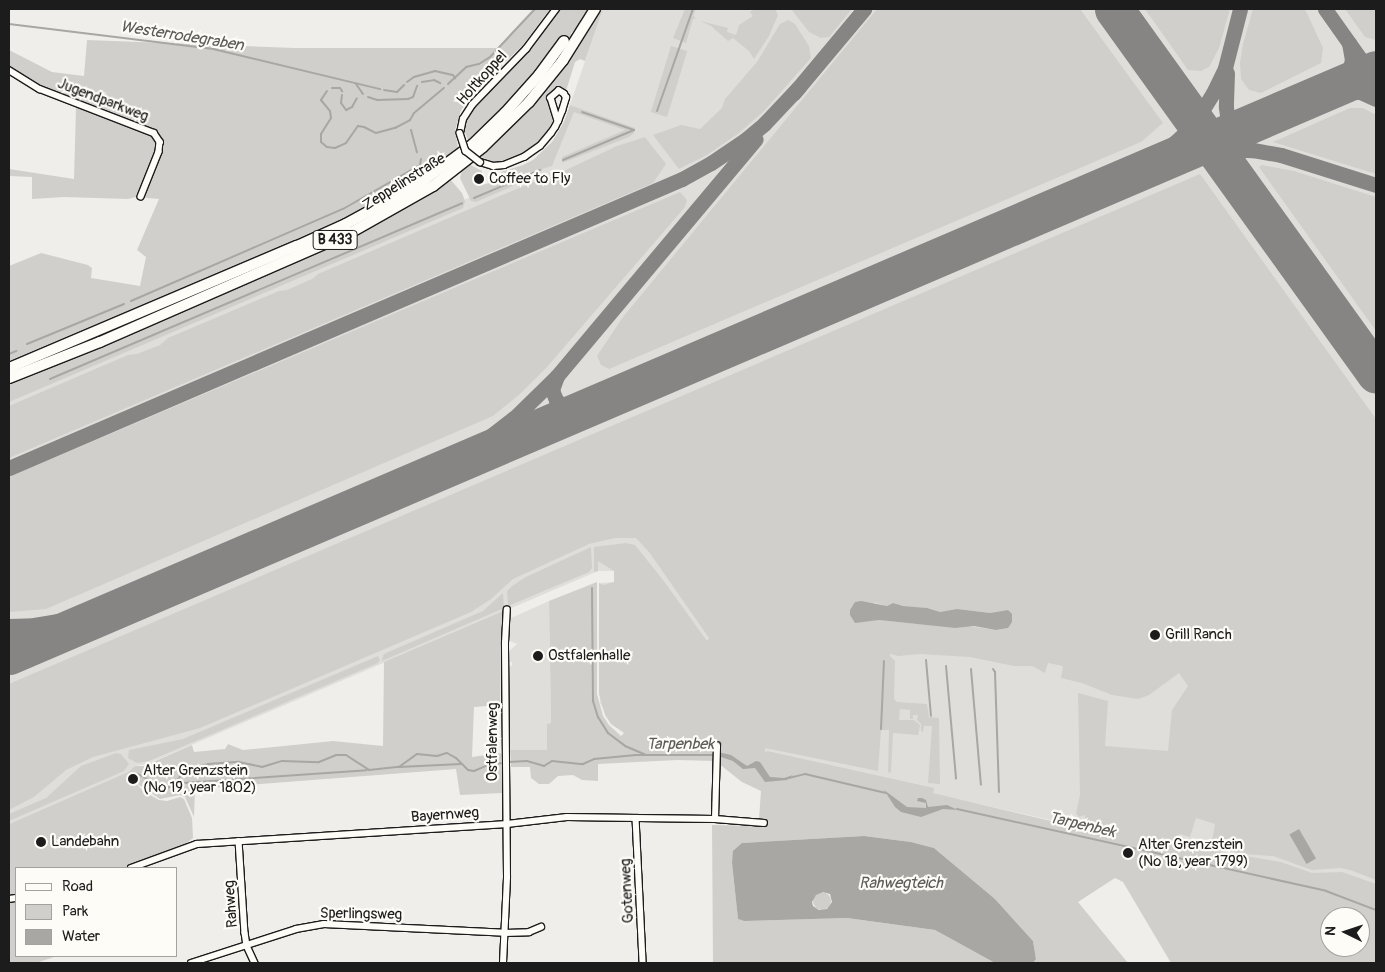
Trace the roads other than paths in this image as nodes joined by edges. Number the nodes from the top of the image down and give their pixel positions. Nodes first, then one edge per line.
1 (556, 9) edge
2 (595, 9) edge
3 (564, 41) tunnel mouth
4 (9, 70) edge
5 (558, 121) junction
6 (141, 197) dead end
7 (9, 368) edge
8 (9, 378) edge
9 (507, 610) dead end
10 (717, 748) dead end
11 (636, 818) junction
12 (715, 819) junction
13 (764, 823) dead end
14 (507, 824) junction
15 (239, 841) junction
16 (134, 867) edge
17 (541, 927) dead end
18 (505, 933) junction
19 (247, 946) junction
20 (191, 963) edge
21 (255, 963) edge
22 (503, 963) edge
23 (643, 963) edge

1 - 5 street, Holtkoppel, bridge
2 - 8 highway, Zeppelinstraße / B 433
3 - 7 highway, Zeppelinstraße / B 433
4 - 6 street, Jugendparkweg
5 - 5 street, Holtkoppel
9 - 14 street, Ostfalenweg
10 - 12 street
11 - 12 street, Bayernweg
11 - 14 street, Bayernweg
11 - 23 street, Gotenweg
12 - 13 street, Bayernweg
14 - 15 street, Bayernweg
14 - 18 street, Ostfalenweg
15 - 16 street, Bayernweg
15 - 19 street, Rahweg
17 - 18 street, Sperlingsweg
18 - 19 street, Sperlingsweg
18 - 22 street, Ostfalenweg
19 - 20 street, Sperlingsweg
19 - 21 street, Rahweg

